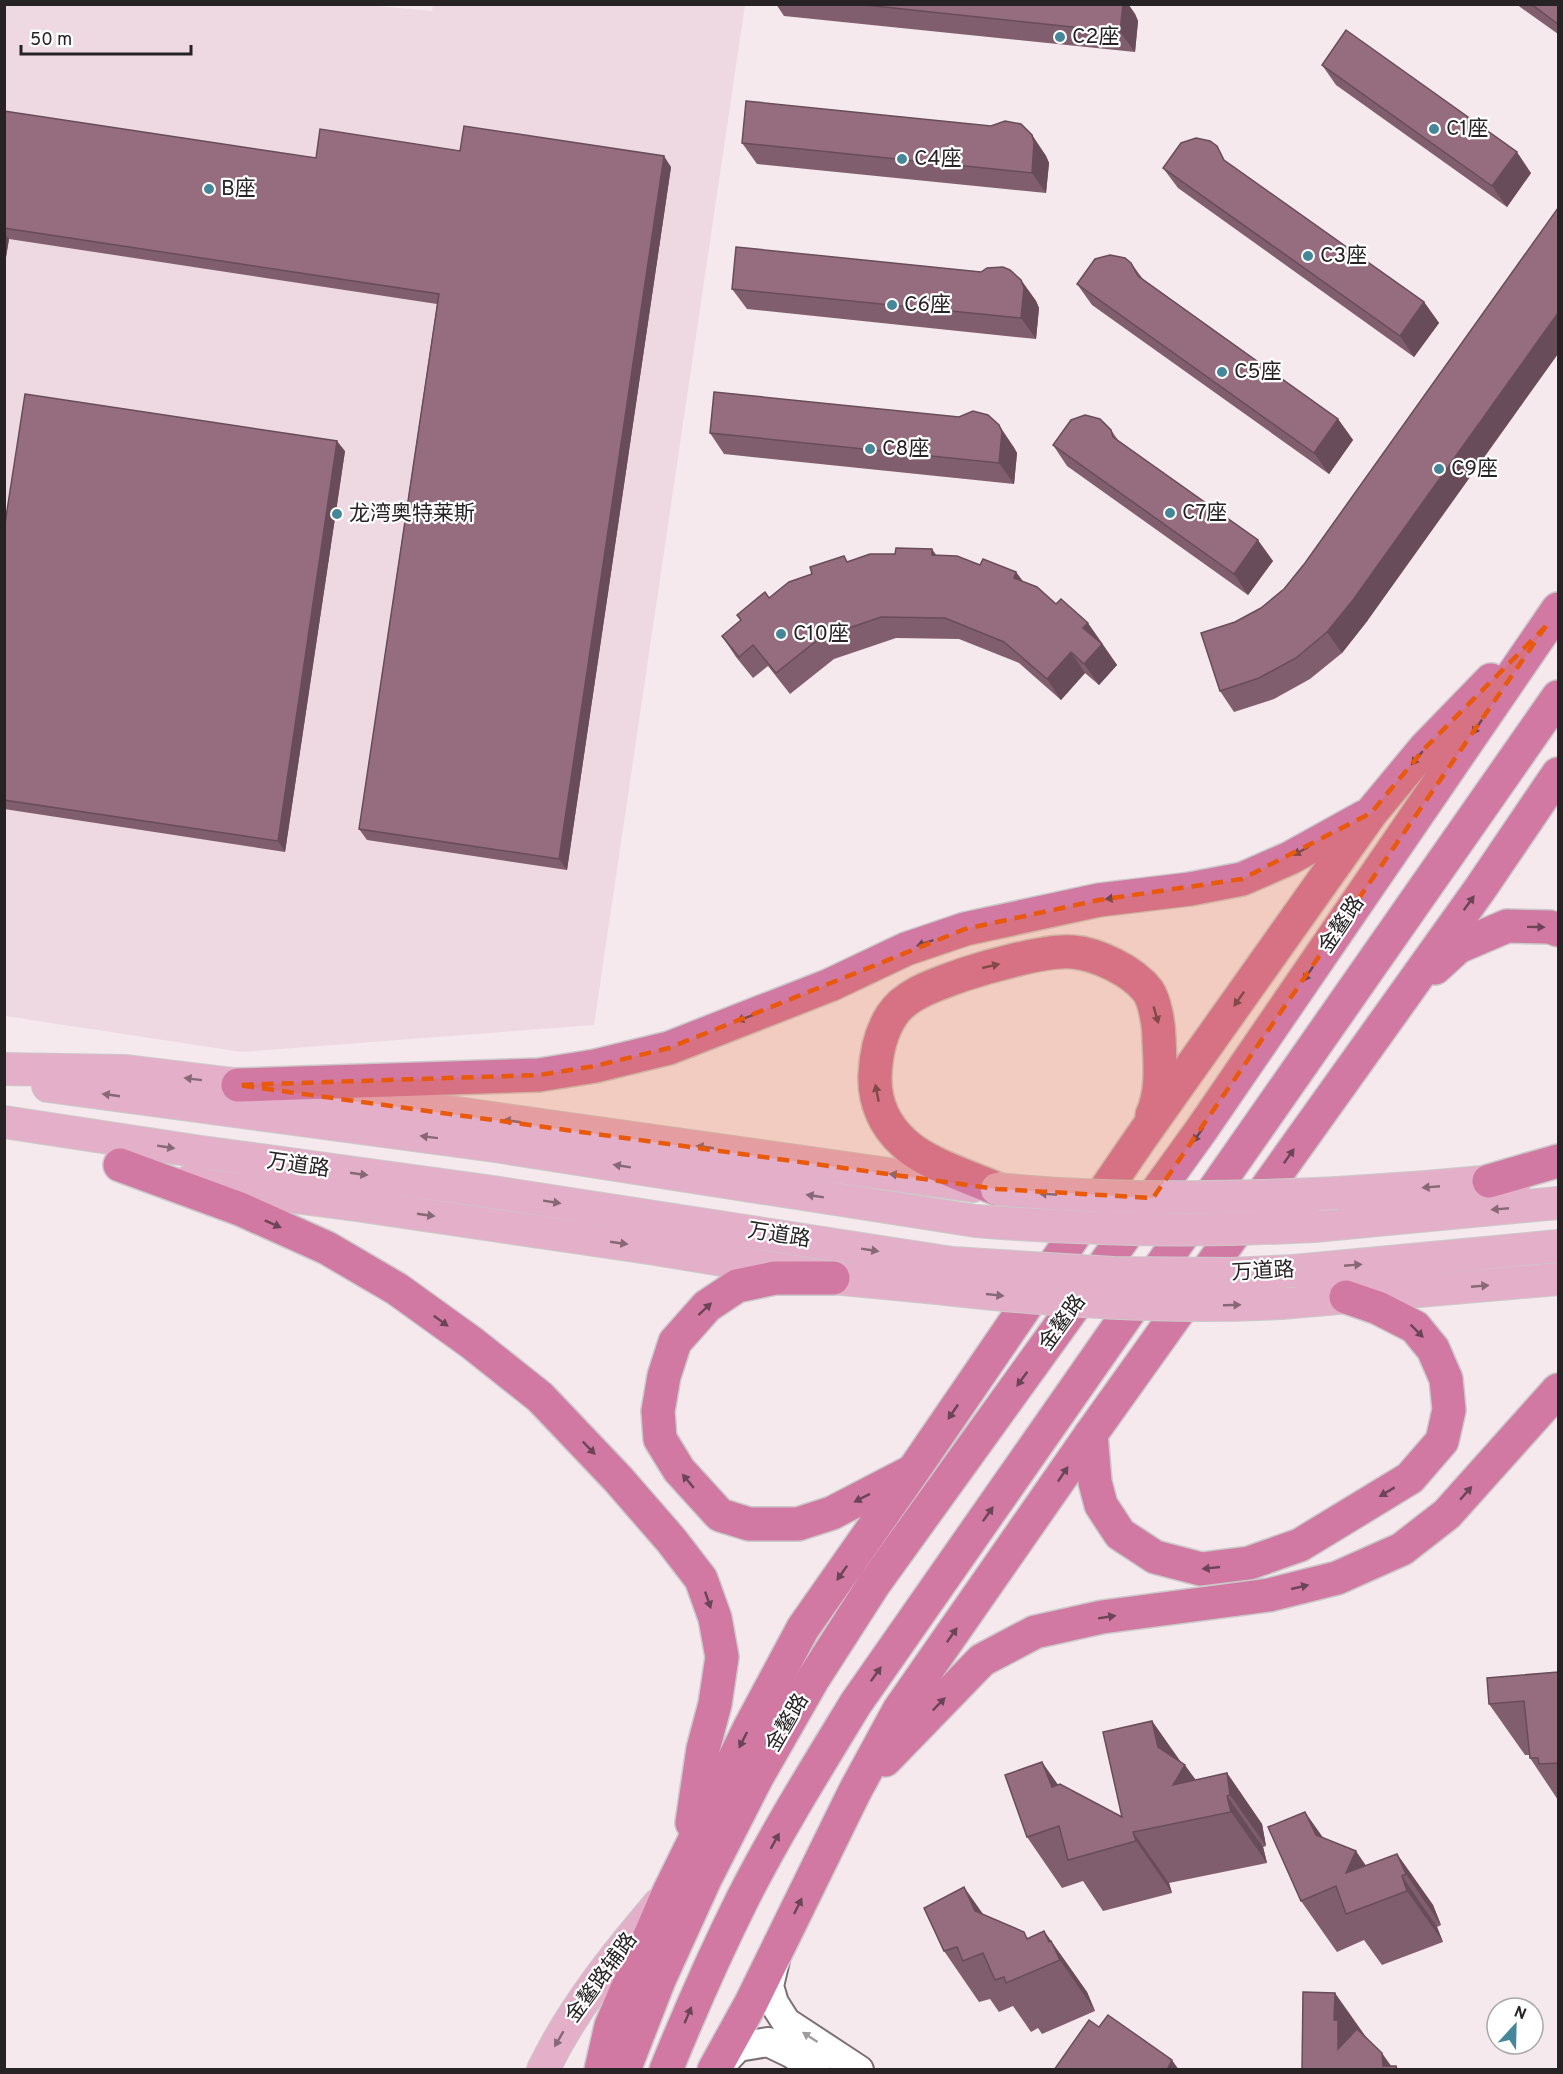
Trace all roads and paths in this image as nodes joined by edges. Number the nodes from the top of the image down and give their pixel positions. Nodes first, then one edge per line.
1 (1552, 618) edge
2 (1558, 697) edge
3 (1558, 774) edge
4 (1371, 813) junction
5 (1558, 930) edge
6 (1398, 1001) junction
7 (4, 1070) edge
8 (4, 1080) edge
9 (238, 1084) junction
10 (4, 1122) edge
11 (4, 1132) edge
12 (1140, 1139) junction
13 (1558, 1161) edge
14 (120, 1165) junction
15 (1558, 1174) edge
16 (1490, 1181) junction
17 (997, 1189) junction
18 (1558, 1203) edge
19 (1558, 1246) edge
20 (945, 1275) junction
21 (833, 1278) junction
22 (1558, 1278) edge
23 (1346, 1298) junction
24 (1558, 1390) edge
25 (1091, 1434) junction
26 (914, 1471) junction
27 (855, 1791) junction
28 (687, 1852) junction
29 (669, 1892) junction
30 (779, 1946) junction
31 (543, 2070) edge
32 (601, 2070) edge
33 (624, 2070) edge
34 (666, 2070) edge
35 (715, 2070) edge
36 (816, 2070) edge
37 (859, 2070) edge

1 -> 4 highway
1 -> 33 highway, 金鳌路
34 -> 2 highway
6 -> 3 highway
4 -> 9 highway
4 -> 12 highway
6 -> 5 highway
25 -> 6 highway
9 -> 7 main road
18 -> 8 main road, 万道路, bridge
17 -> 9 main road
10 -> 20 main road, 万道路
11 - 14 main road
17 -> 12 highway
12 -> 26 highway
13 - 16 highway
14 -> 21 main road
14 -> 28 highway
15 - 16 main road
16 -> 17 main road, bridge
20 -> 19 main road, 万道路, bridge
20 - 21 main road
20 -> 23 main road, bridge
26 -> 21 highway
23 -> 22 main road
23 -> 25 highway
27 -> 24 highway
27 -> 25 highway
26 -> 28 highway
30 -> 27 highway
28 - 29 highway
29 -> 31 main road, 金鳌路辅路
29 - 32 highway
30 - 35 highway
37 -> 30 street
35 - 36 street

